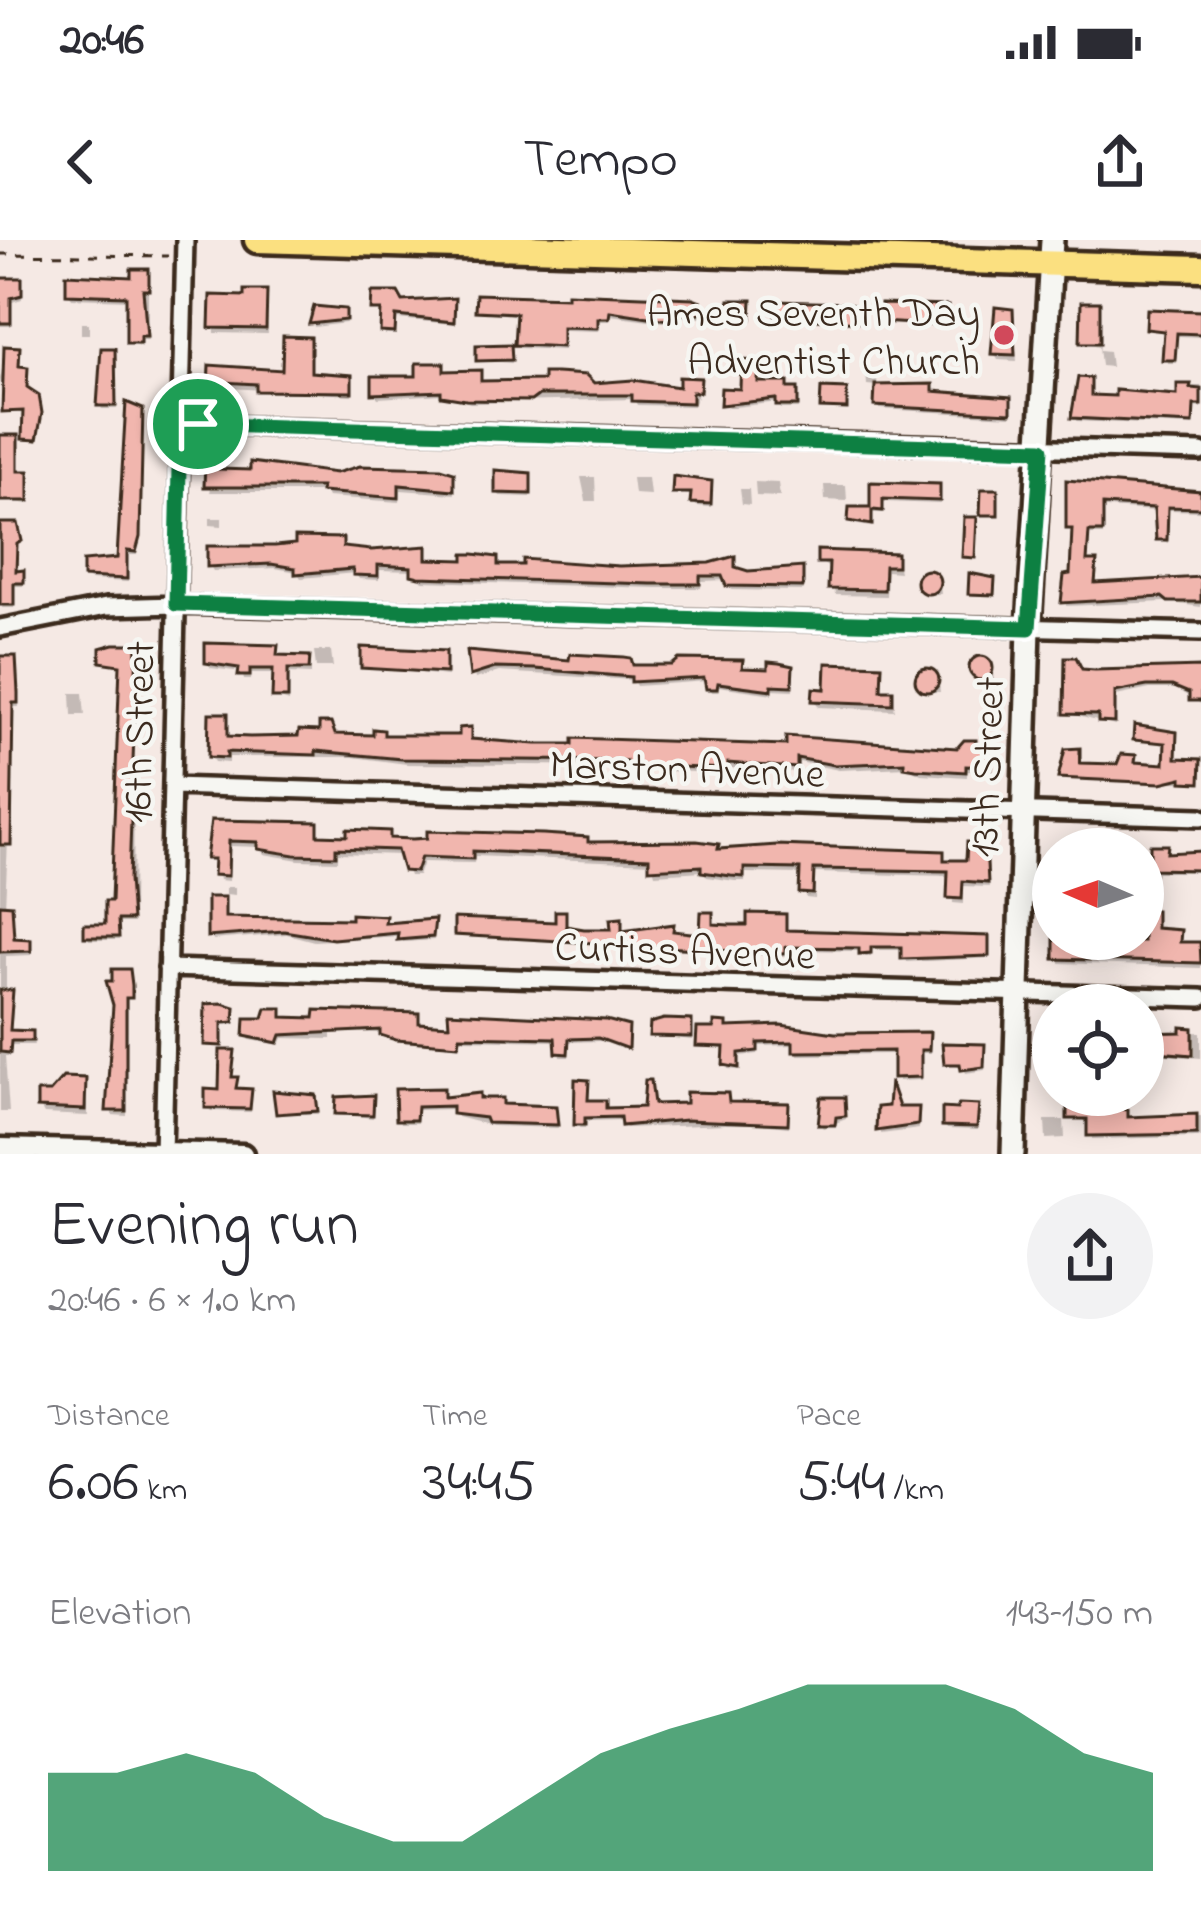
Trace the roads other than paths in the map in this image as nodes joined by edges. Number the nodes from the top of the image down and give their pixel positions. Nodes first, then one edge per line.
1 (185, 240) edge
2 (257, 240) edge
3 (482, 244) edge
4 (1051, 251) edge
5 (1201, 268) edge
6 (180, 424) junction
7 (1042, 449) junction
8 (1201, 452) edge
9 (176, 604) junction
10 (0, 628) edge
11 (1029, 628) junction
12 (1201, 632) edge
13 (172, 786) junction
14 (1023, 814) junction
15 (1201, 817) edge
16 (167, 968) junction
17 (1018, 995) junction
18 (1201, 998) edge
19 (0, 1148) edge
20 (163, 1153) edge
21 (242, 1154) edge
22 (1013, 1154) edge

1 - 6 street, 16th Street
2 - 3 main road
3 - 4 main road
4 - 5 main road
4 - 7 main road, 13th Street
6 - 7 street
6 - 9 street, 16th Street
7 - 8 street
7 - 11 main road, 13th Street
9 - 10 street
9 - 11 street
9 - 13 street, 16th Street
11 - 12 street
11 - 14 main road, 13th Street
13 - 14 street, Marston Avenue
13 - 16 street, 16th Street
14 - 15 street, Marston Avenue
14 - 17 main road, 13th Street
16 - 17 street, Curtiss Avenue
16 - 20 street, 16th Street
17 - 18 street, Curtiss Avenue
17 - 22 main road, 13th Street
19 - 20 street
20 - 21 street

